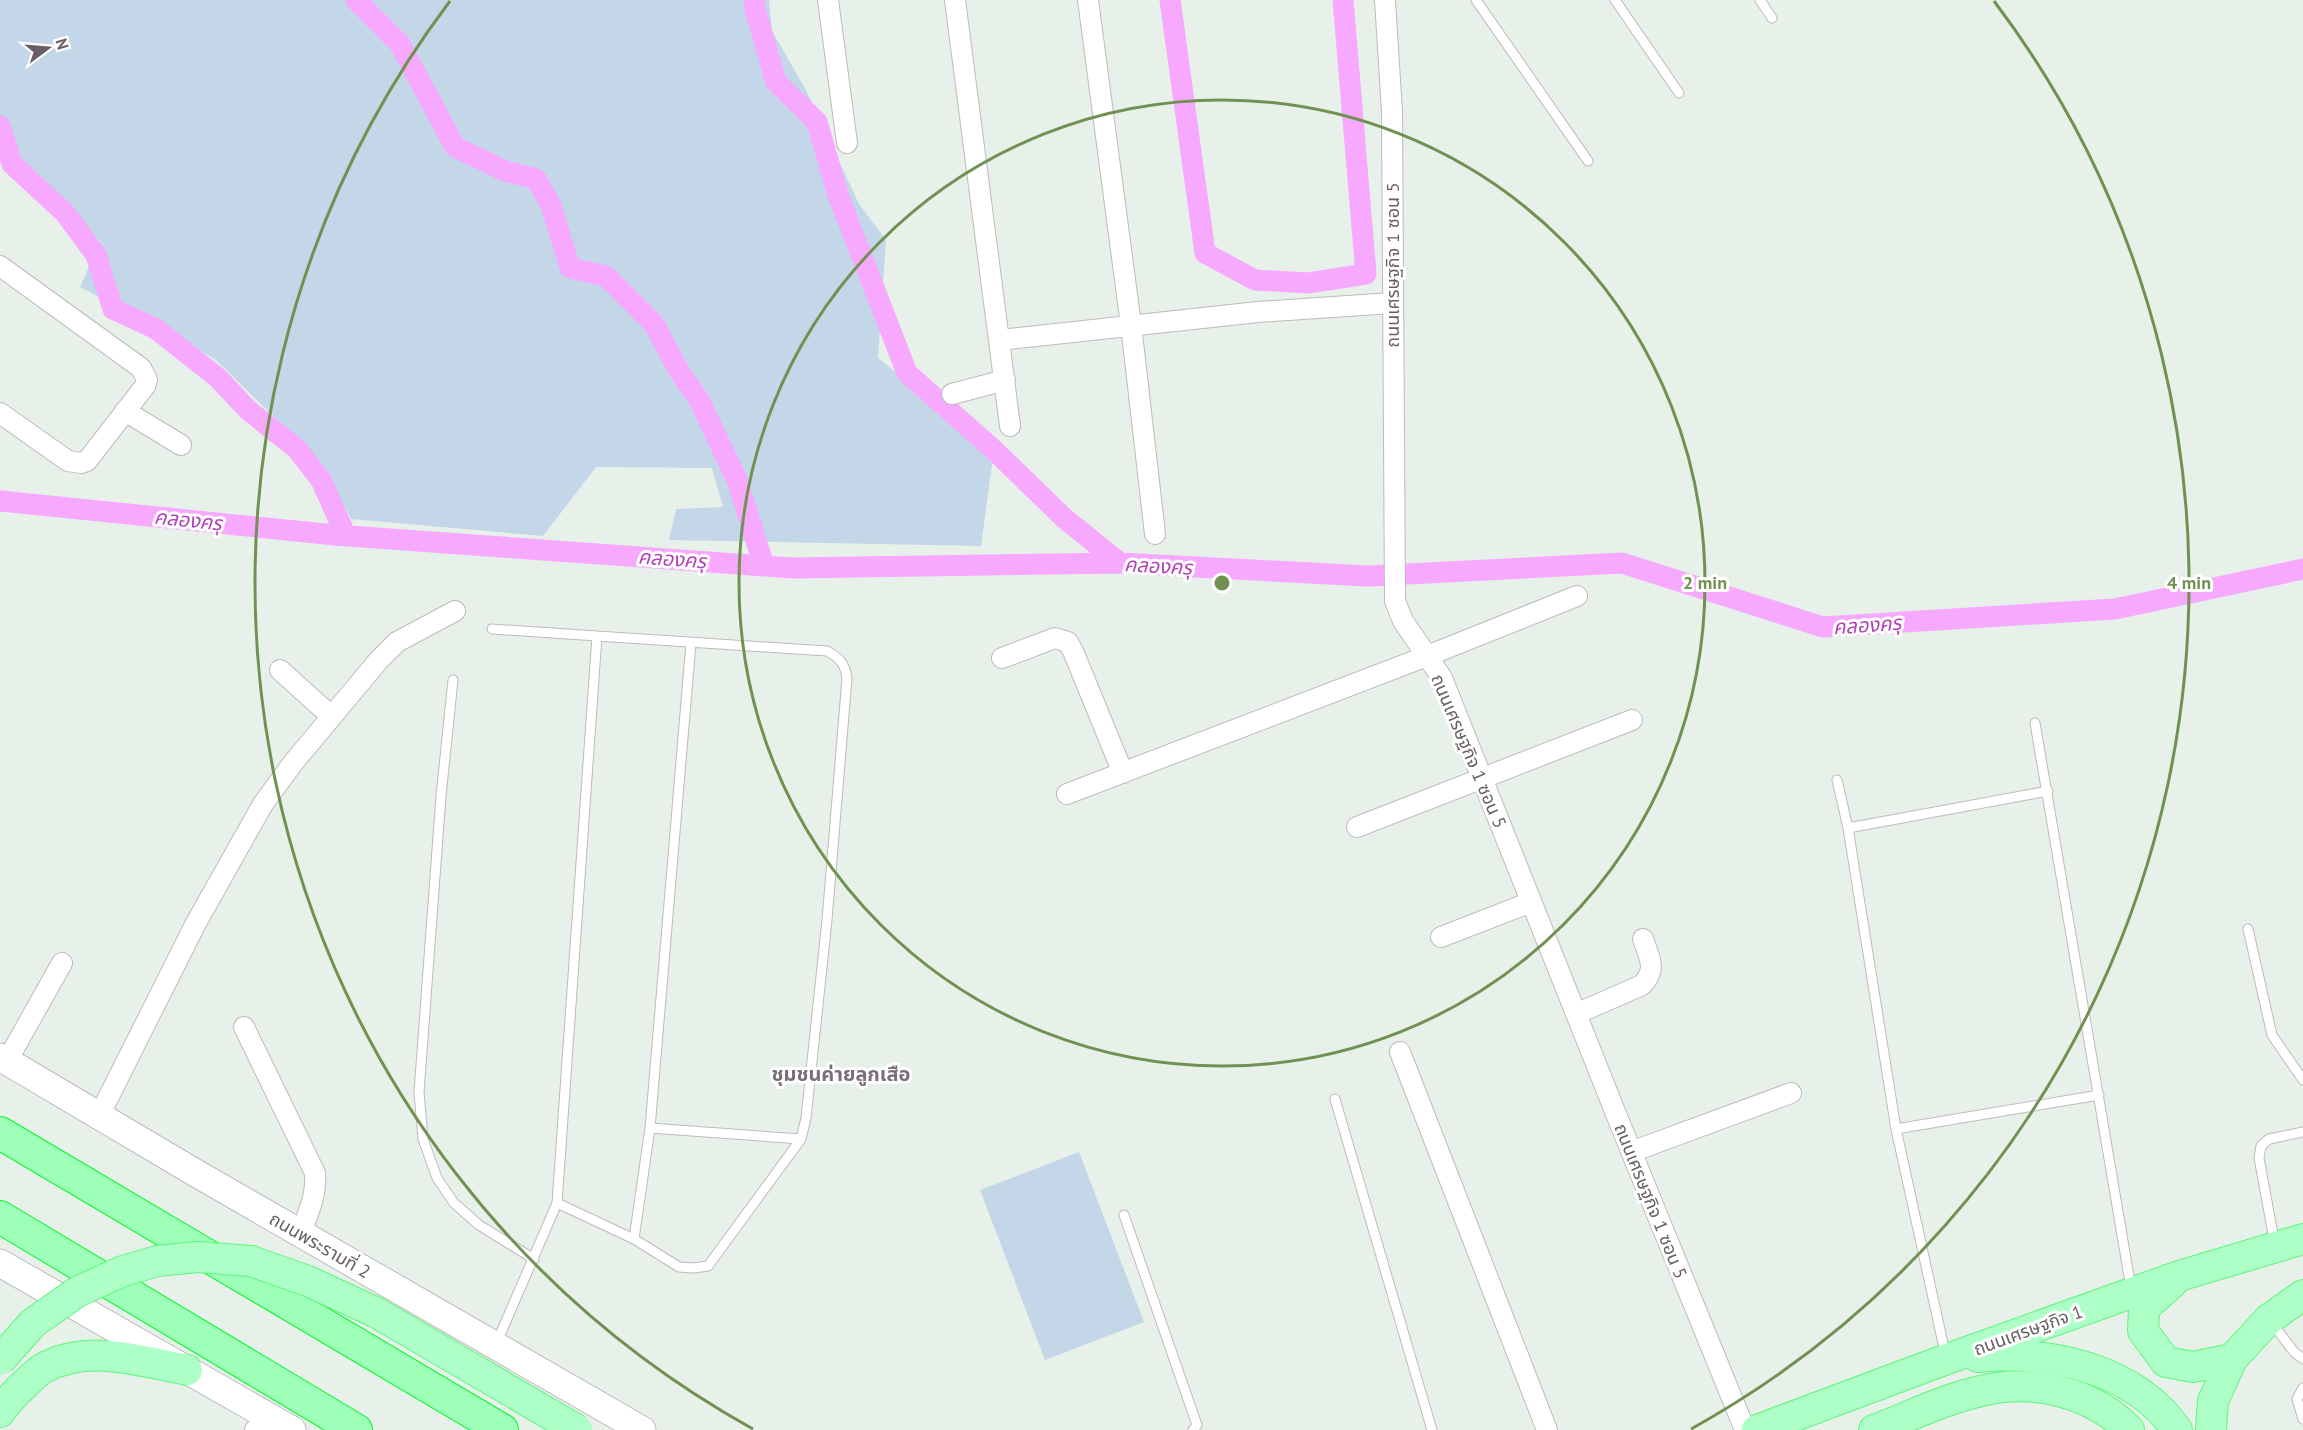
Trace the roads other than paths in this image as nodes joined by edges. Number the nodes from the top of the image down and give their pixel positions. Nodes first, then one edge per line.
1 (828, 0) edge
2 (955, 0) edge
3 (1088, 0) edge
4 (1385, 0) edge
5 (1476, 0) edge
6 (1616, 0) edge
7 (1760, 0) edge
8 (1772, 18) dead end
9 (1679, 93) dead end
10 (847, 143) dead end
11 (1588, 161) dead end
12 (0, 266) edge
13 (1392, 303) junction
14 (1131, 326) junction
15 (1000, 340) junction
16 (1005, 380) junction
17 (952, 394) dead end
18 (125, 411) junction
19 (0, 413) edge
20 (1010, 426) dead end
21 (181, 445) dead end
22 (1155, 534) dead end
23 (1577, 596) dead end
24 (455, 611) dead end
25 (492, 628) dead end
26 (597, 636) junction
27 (691, 643) junction
28 (1427, 656) junction
29 (1002, 658) dead end
30 (280, 670) dead end
31 (453, 680) dead end
32 (331, 716) junction
33 (1632, 720) dead end
34 (2035, 723) dead end
35 (1123, 773) junction
36 (1482, 779) junction
37 (1837, 780) dead end
38 (2048, 791) junction
39 (1067, 794) dead end
40 (1357, 827) dead end
41 (1848, 828) junction
42 (1531, 902) junction
43 (2248, 929) dead end
44 (1441, 937) dead end
45 (1643, 939) dead end
46 (62, 963) dead end
47 (1576, 1014) junction
48 (244, 1027) dead end
49 (1400, 1052) dead end
50 (4, 1059) edge
51 (2303, 1080) edge
52 (1791, 1093) dead end
53 (2099, 1095) junction
54 (1335, 1099) dead end
55 (99, 1116) junction
56 (650, 1128) junction
57 (1896, 1130) junction
58 (2303, 1132) edge
59 (0, 1133) edge
60 (801, 1139) junction
61 (1631, 1152) junction
62 (556, 1203) junction
63 (1124, 1215) dead end
64 (0, 1217) edge
65 (301, 1233) junction
66 (634, 1239) junction
67 (2289, 1243) edge
68 (534, 1259) junction
69 (0, 1263) edge
70 (2179, 1276) junction
71 (2132, 1293) junction
72 (2303, 1295) edge
73 (2269, 1319) junction
74 (0, 1346) edge
75 (496, 1346) junction
76 (1947, 1359) junction
77 (2232, 1359) junction
78 (2303, 1359) edge
79 (0, 1360) edge
80 (187, 1370) junction
81 (1911, 1374) junction
82 (2303, 1388) edge
83 (3, 1406) edge
84 (2303, 1419) edge
85 (273, 1426) edge
86 (357, 1430) edge
87 (502, 1430) edge
88 (576, 1430) edge
89 (642, 1430) edge
90 (1193, 1430) edge
91 (1432, 1430) edge
92 (1547, 1430) edge
93 (1745, 1430) edge
94 (1757, 1430) edge
95 (1874, 1430) edge
96 (2129, 1430) edge
97 (2177, 1430) edge
98 (2211, 1430) edge

1 - 10 street
2 - 15 street
3 - 14 street
4 - 13 street, ถนนเศรษฐกิจ 1 ซอน 5
5 - 11 lane
6 - 9 lane
7 - 8 lane
12 - 18 street
13 - 14 street
13 - 28 street, ถนนเศรษฐกิจ 1 ซอน 5
14 - 15 street
14 - 22 street
15 - 16 street
16 - 17 street
16 - 20 street
18 - 19 street
18 - 21 street
23 - 28 street
24 - 32 street
25 - 26 lane
26 - 27 lane
26 - 62 lane
27 - 56 lane
27 - 60 lane
28 - 35 street
28 - 36 street, ถนนเศรษฐกิจ 1 ซอน 5
29 - 35 street
30 - 32 street
31 - 68 lane
32 - 55 street
33 - 36 street
34 - 38 lane
35 - 39 street
36 - 40 street
36 - 42 street, ถนนเศรษฐกิจ 1 ซอน 5
37 - 41 lane
38 - 41 lane
38 - 53 lane
41 - 57 lane
42 - 44 street
42 - 47 street, ถนนเศรษฐกิจ 1 ซอน 5
43 - 51 lane
45 - 47 street
46 - 50 street
47 - 61 street, ถนนเศรษฐกิจ 1 ซอน 5
48 - 65 street
49 - 92 street
50 - 55 main road, ถนนพระรามที่ 2
52 - 61 street
53 - 57 lane
53 - 71 lane
54 - 91 lane
55 - 65 main road, ถนนพระรามที่ 2
56 - 60 lane
56 - 66 lane
57 - 76 lane
58 - 67 lane
59 - 87 highway
60 - 66 lane
61 - 93 street, ถนนเศรษฐกิจ 1 ซอน 5
62 - 66 lane
62 - 68 lane
63 - 90 lane
64 - 86 highway
65 - 75 main road, ถนนพระรามที่ 2
67 - 70 main road, ถนนเศรษฐกิจ 1
68 - 75 lane
69 - 80 main road
70 - 71 main road, ถนนเศรษฐกิจ 1
70 - 77 main road
71 - 76 main road, ถนนเศรษฐกิจ 1
72 - 73 main road
73 - 77 main road
73 - 78 lane
74 - 83 main road
75 - 89 main road, ถนนพระรามที่ 2
76 - 81 main road, ถนนเศรษฐกิจ 1
77 - 98 main road
79 - 88 main road, bridge
80 - 83 main road
80 - 85 main road
81 - 94 main road, ถนนเศรษฐกิจ 1
81 - 97 main road
82 - 84 lane
95 - 96 main road

